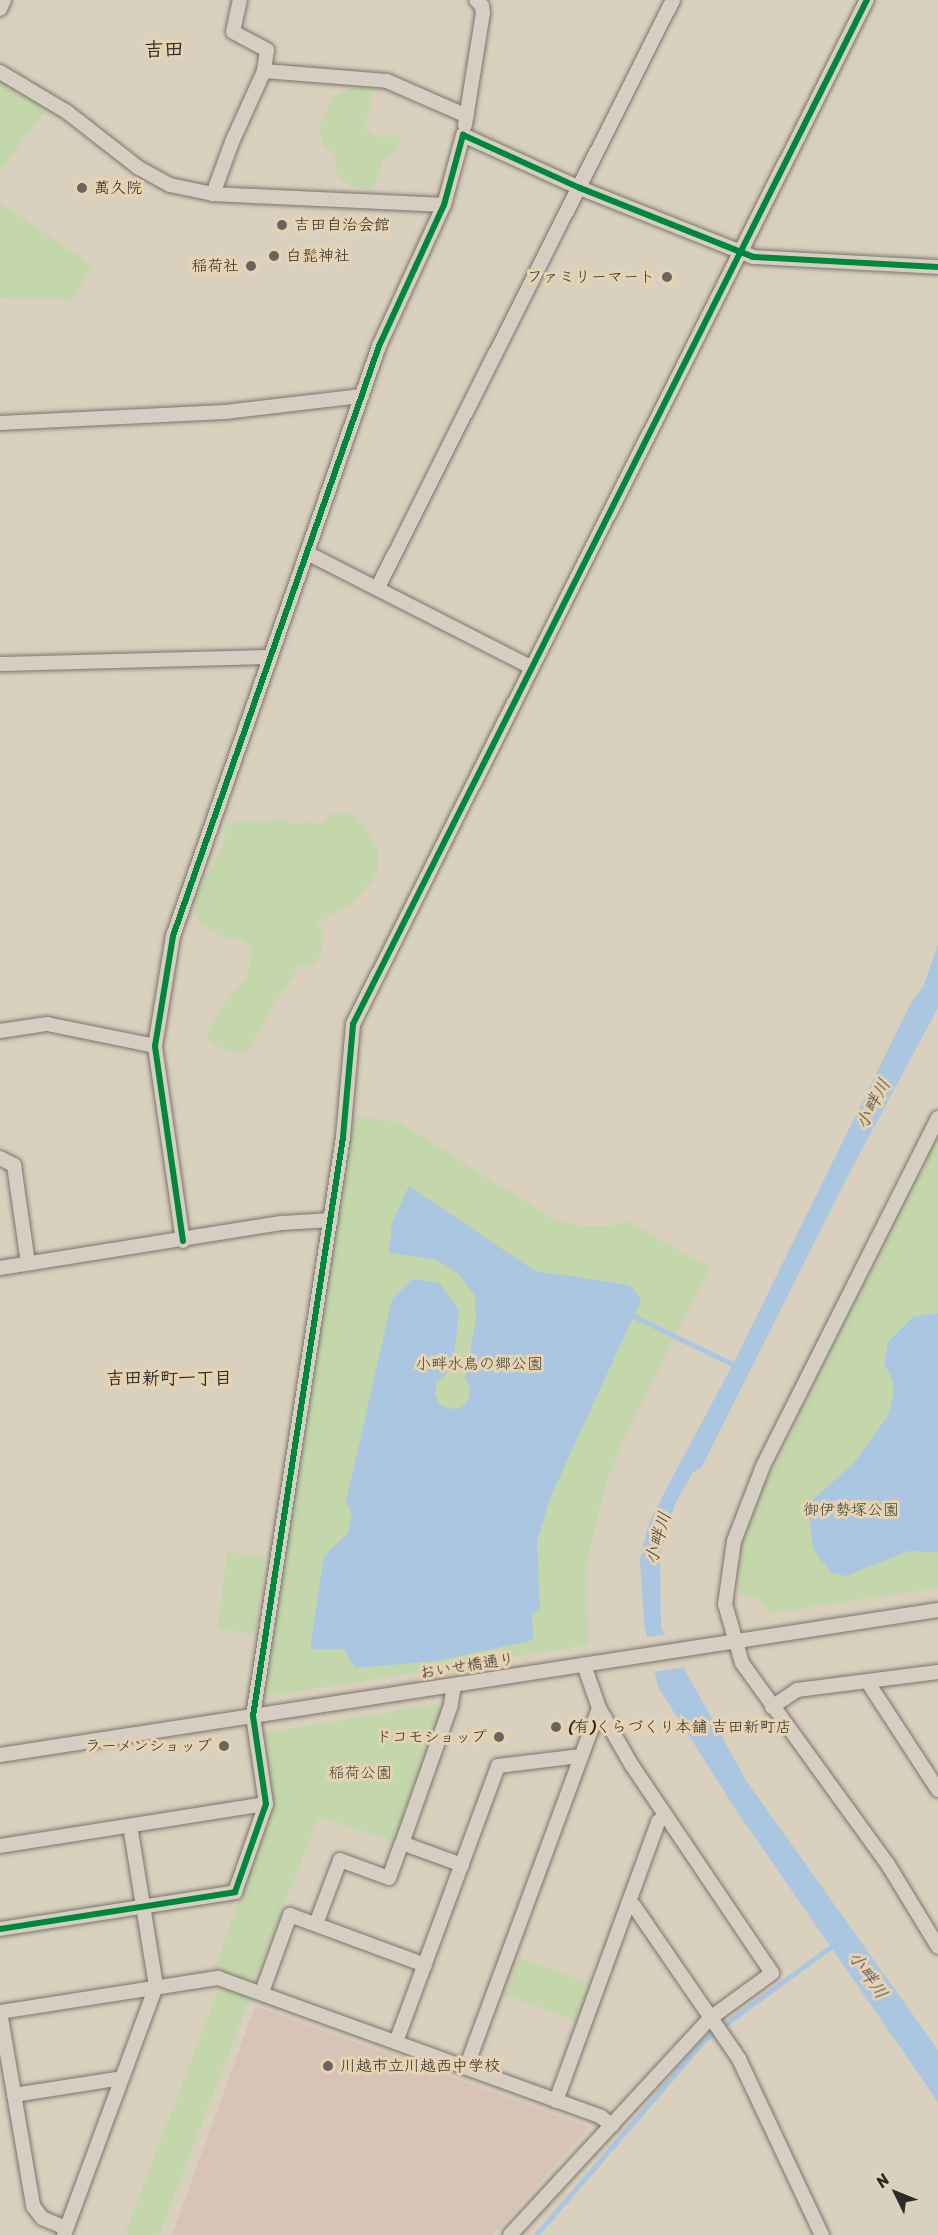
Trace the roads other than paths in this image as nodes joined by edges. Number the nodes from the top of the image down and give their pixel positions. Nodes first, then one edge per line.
1 (4, 0) edge
2 (240, 0) edge
3 (476, 0) edge
4 (673, 0) edge
5 (867, 0) edge
6 (0, 9) edge
7 (264, 71) junction
8 (0, 72) edge
9 (467, 116) junction
10 (463, 135) junction
11 (580, 188) junction
12 (213, 194) junction
13 (444, 205) junction
14 (739, 253) junction
15 (938, 267) edge
16 (362, 396) junction
17 (0, 423) edge
18 (307, 553) junction
19 (378, 587) junction
20 (269, 657) junction
21 (0, 664) edge
22 (531, 667) junction
23 (0, 1031) edge
24 (156, 1046) junction
25 (938, 1118) edge
26 (0, 1158) edge
27 (331, 1220) junction
28 (183, 1241) junction
29 (28, 1263) junction
30 (0, 1268) edge
31 (938, 1610) edge
32 (733, 1641) junction
33 (584, 1665) junction
34 (938, 1672) edge
35 (867, 1681) junction
36 (454, 1685) junction
37 (772, 1707) junction
38 (599, 1708) junction
39 (253, 1716) junction
40 (0, 1755) edge
41 (581, 1756) junction
42 (938, 1790) edge
43 (266, 1804) junction
44 (665, 1815) junction
45 (130, 1826) junction
46 (402, 1843) junction
47 (0, 1846) edge
48 (462, 1865) junction
49 (628, 1904) junction
50 (143, 1908) junction
51 (316, 1924) junction
52 (0, 1929) edge
53 (938, 1947) edge
54 (425, 1965) junction
55 (156, 1986) junction
56 (262, 1992) junction
57 (0, 2012) edge
58 (709, 2019) junction
59 (396, 2042) junction
60 (466, 2068) junction
61 (122, 2078) junction
62 (14, 2095) junction
63 (556, 2101) junction
64 (612, 2125) junction
65 (65, 2232) edge
66 (510, 2235) edge
67 (822, 2235) edge

1 - 6 street
2 - 7 street
3 - 9 street
4 - 11 street
5 - 14 street
7 - 9 street
7 - 12 street
8 - 12 street
9 - 10 street
10 - 11 street
10 - 13 street
11 - 14 street
11 - 19 street
12 - 13 street
13 - 16 street
14 - 15 street
14 - 22 street
16 - 17 street
16 - 18 street
18 - 19 street
18 - 20 street
19 - 22 street
20 - 21 street
20 - 24 street
22 - 27 street
23 - 24 street
24 - 28 street
25 - 32 street
26 - 29 street
27 - 28 street
27 - 39 street
28 - 29 street
29 - 30 street
31 - 32 street, おいせ橋通り
32 - 33 street, おいせ橋通り
32 - 37 street
33 - 36 street, おいせ橋通り
33 - 38 street
34 - 35 street
35 - 37 street
35 - 42 street
36 - 39 street, おいせ橋通り
36 - 46 street
37 - 53 street
38 - 41 street
38 - 44 street
39 - 40 street, おいせ橋通り
39 - 43 street
41 - 48 street
41 - 60 street
43 - 45 street
43 - 50 street
44 - 49 street
44 - 58 street
45 - 47 street
45 - 50 street
46 - 48 street
46 - 51 street
48 - 54 street
49 - 58 street
49 - 63 street
50 - 52 street
50 - 55 street
51 - 54 street
51 - 56 street
54 - 59 street
55 - 56 street
55 - 57 street
55 - 61 street
56 - 59 street
57 - 62 street
58 - 64 street
58 - 67 street
59 - 60 street
60 - 63 street
61 - 62 street
61 - 65 street
62 - 65 street
63 - 64 street
64 - 66 street

